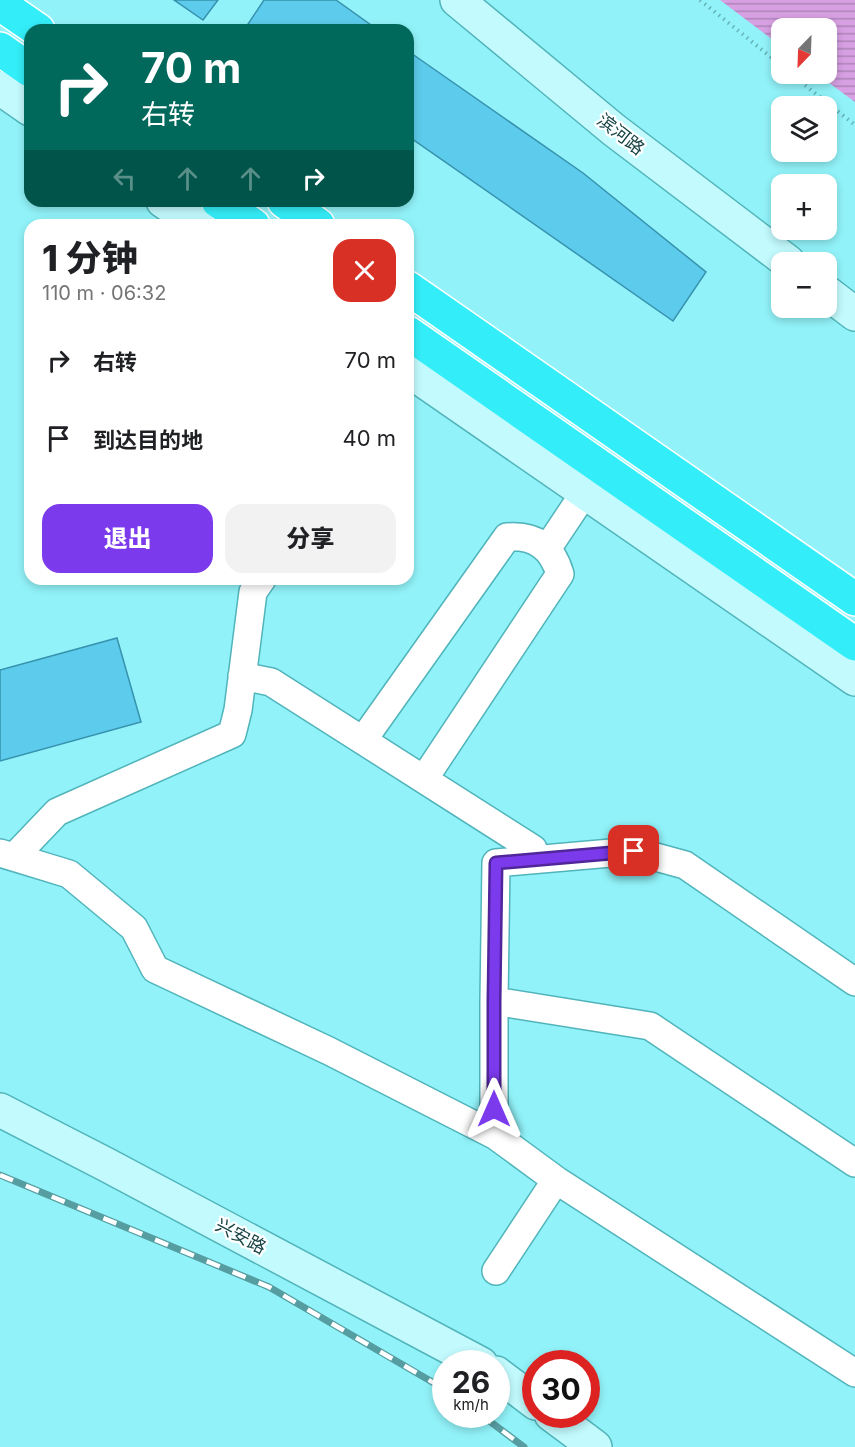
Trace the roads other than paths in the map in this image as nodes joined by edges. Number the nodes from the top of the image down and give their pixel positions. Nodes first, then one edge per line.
1 (457, 0) edge
2 (0, 4) edge
3 (29, 24) edge
4 (0, 49) edge
5 (24, 66) edge
6 (0, 88) edge
7 (24, 105) edge
8 (172, 207) edge
9 (227, 207) edge
10 (292, 207) edge
11 (190, 219) edge
12 (244, 219) edge
13 (310, 219) edge
14 (775, 252) edge
15 (414, 292) edge
16 (837, 300) edge
17 (855, 314) edge
18 (414, 337) edge
19 (414, 374) edge
20 (585, 492) junction
21 (547, 549) junction
22 (258, 585) edge
23 (855, 599) edge
24 (855, 644) edge
25 (243, 676) junction
26 (855, 679) edge
27 (363, 740) junction
28 (424, 779) junction
29 (533, 849) dead end
30 (7, 855) edge
31 (855, 982) edge
32 (494, 1001) junction
33 (0, 1110) edge
34 (496, 1136) junction
35 (855, 1163) edge
36 (556, 1180) junction
37 (496, 1271) dead end
38 (455, 1350) edge
39 (855, 1373) edge
40 (570, 1428) edge
41 (595, 1447) edge

1 - 14 street, 滨河路
2 - 3 highway
4 - 5 highway
6 - 7 street
8 - 11 street
9 - 12 highway
10 - 13 highway
15 - 23 highway
16 - 17 street
18 - 24 highway
19 - 20 street
20 - 21 street
20 - 26 street
21 - 27 street
21 - 28 street
22 - 25 street
25 - 27 street
25 - 30 street
27 - 28 street
28 - 29 street
30 - 34 street
31 - 32 street
32 - 34 street
32 - 35 street
33 - 38 street, 兴安路
34 - 36 street
36 - 37 street
36 - 39 street
40 - 41 street

